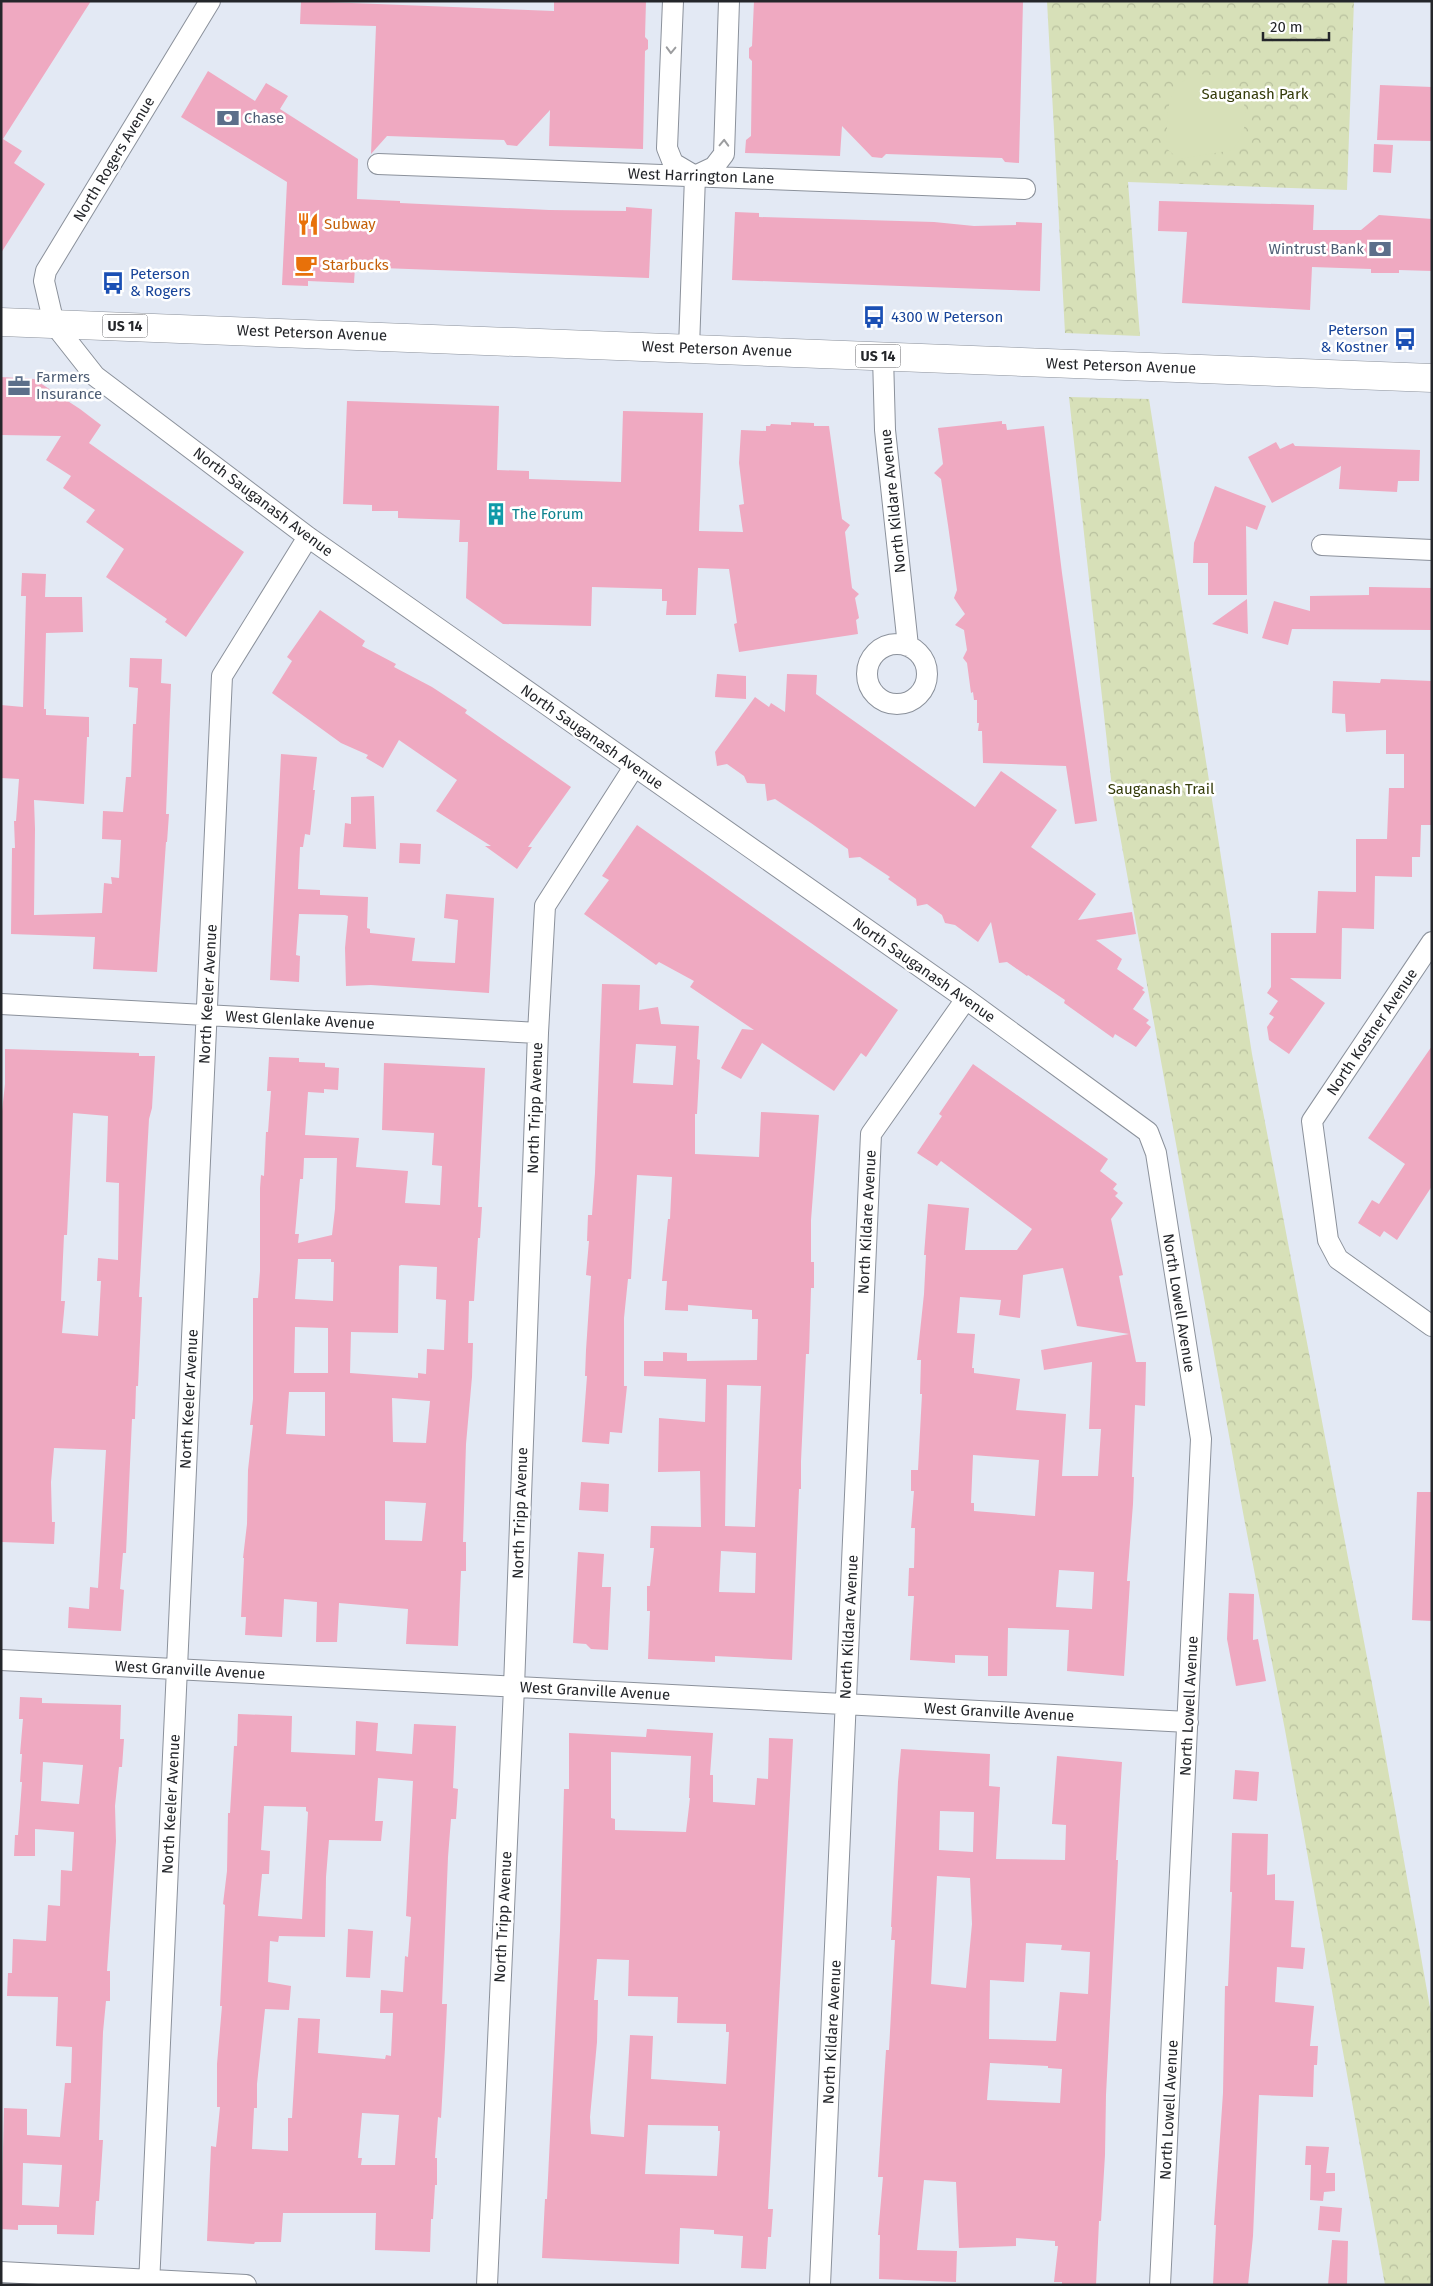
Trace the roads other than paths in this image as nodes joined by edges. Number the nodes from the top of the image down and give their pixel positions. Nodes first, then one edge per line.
1 (210, 1) edge
2 (673, 1) edge
3 (729, 1) edge
4 (378, 164) dead end
5 (695, 176) junction
6 (1024, 189) dead end
7 (1, 322) edge
8 (54, 324) junction
9 (689, 348) junction
10 (883, 356) junction
11 (1432, 378) edge
12 (308, 537) junction
13 (1322, 545) dead end
14 (1432, 550) edge
15 (908, 646) dead end
16 (634, 767) junction
17 (1432, 942) edge
18 (966, 999) junction
19 (1, 1004) edge
20 (207, 1015) junction
21 (538, 1033) junction
22 (1148, 1132) joint
23 (1432, 1326) edge
24 (1, 1660) edge
25 (177, 1669) junction
26 (514, 1687) junction
27 (846, 1704) junction
28 (1188, 1722) junction
29 (1, 2272) edge
30 (149, 2282) edge
31 (246, 2285) edge
32 (486, 2285) edge
33 (820, 2285) edge
34 (1160, 2285) edge

1 - 8 street, North Rogers Avenue
2 -> 5 street
5 -> 3 street
4 - 5 street, West Harrington Lane
5 - 6 street, West Harrington Lane
5 - 9 street
7 - 8 main road, West Peterson Avenue / US 14
8 - 9 main road, West Peterson Avenue / US 14
8 - 12 street, North Sauganash Avenue
9 - 10 main road, West Peterson Avenue / US 14
10 - 11 main road, West Peterson Avenue / US 14
10 - 15 street, North Kildare Avenue
12 - 16 street, North Sauganash Avenue
12 - 20 street, North Keeler Avenue
13 - 14 street
16 - 18 street, North Sauganash Avenue
16 - 21 street, North Tripp Avenue
17 - 23 street, North Kostner Avenue
18 - 22 street, North Sauganash Avenue
18 - 27 street, North Kildare Avenue
19 - 20 street, West Glenlake Avenue
20 - 21 street, West Glenlake Avenue
20 - 25 street, North Keeler Avenue
21 - 26 street, North Tripp Avenue
22 - 28 street, North Lowell Avenue
24 - 25 street, West Granville Avenue
25 - 26 street, West Granville Avenue
25 - 30 street, North Keeler Avenue
26 - 27 street, West Granville Avenue
26 - 32 street, North Tripp Avenue
27 - 28 street, West Granville Avenue
27 - 33 street, North Kildare Avenue
28 - 34 street, North Lowell Avenue
29 - 30 street
30 - 31 street

